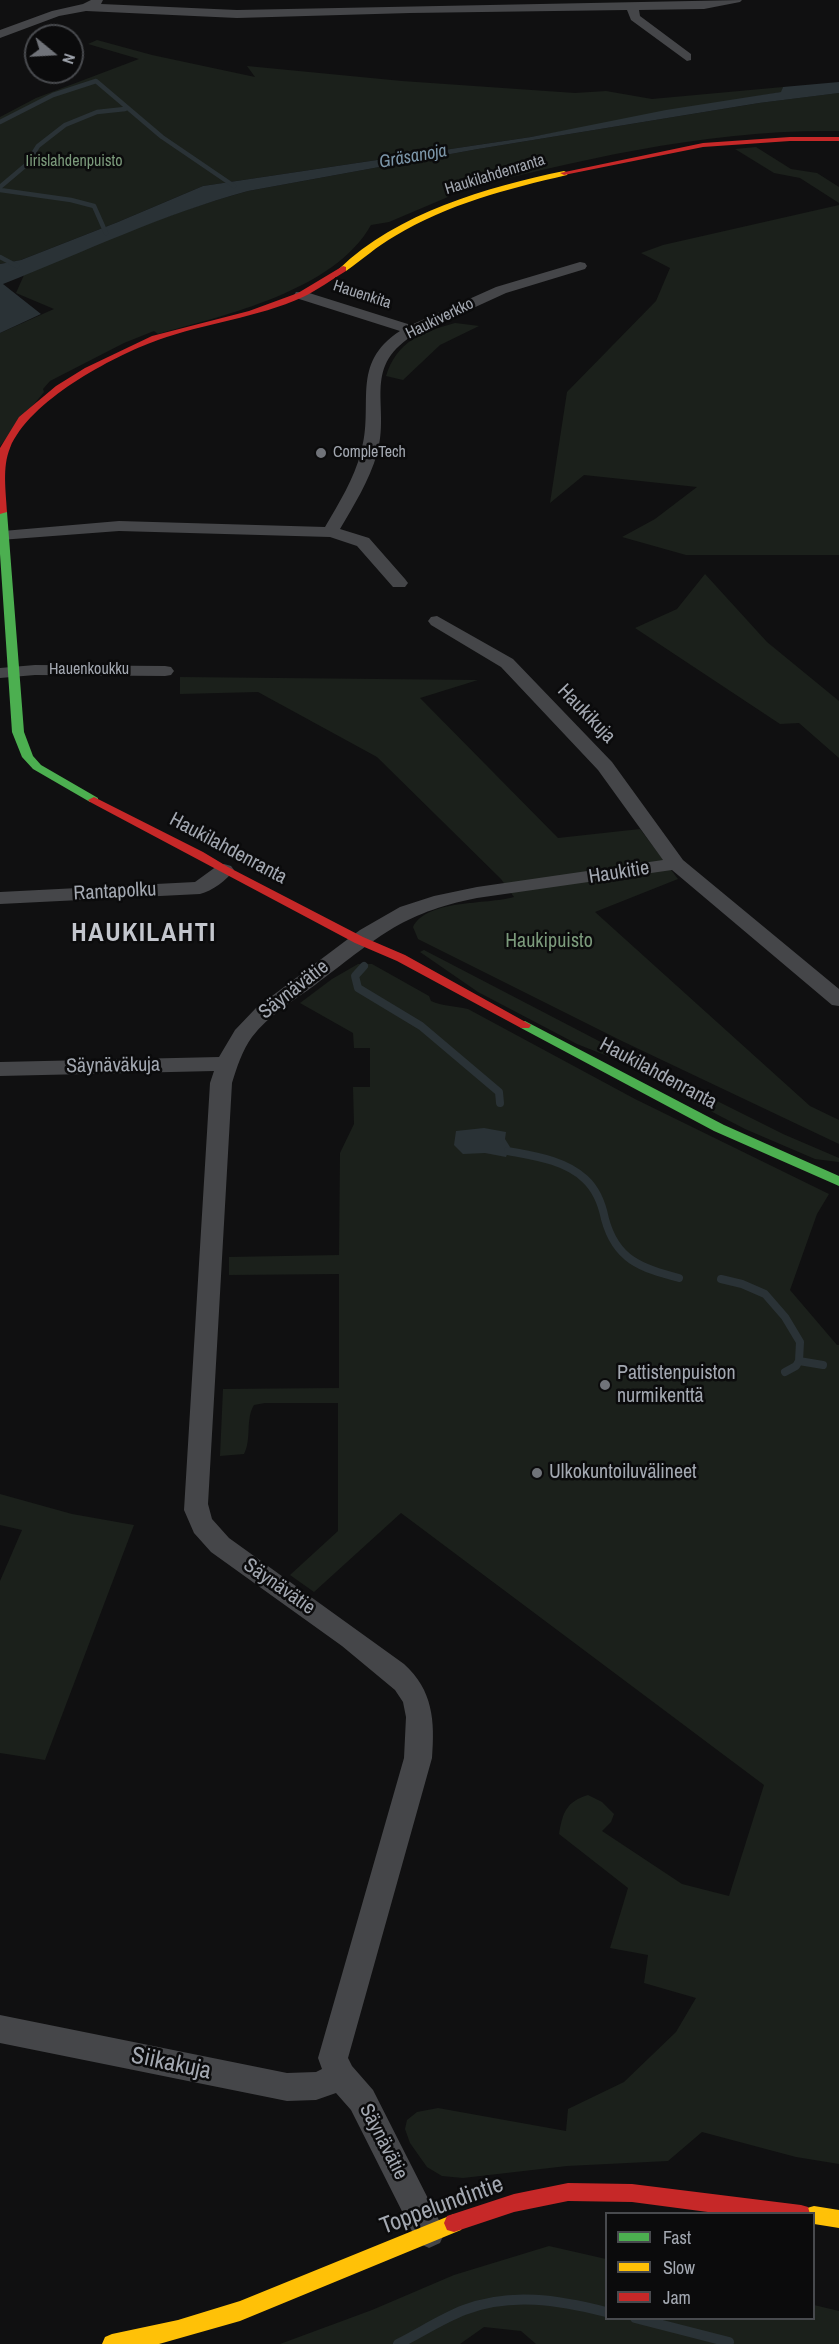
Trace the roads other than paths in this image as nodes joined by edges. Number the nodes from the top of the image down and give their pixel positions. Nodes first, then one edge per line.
1 (99, 0) edge
2 (736, 0) edge
3 (543, 4) edge
4 (86, 7) junction
5 (632, 7) junction
6 (0, 34) edge
7 (687, 57) dead end
8 (839, 139) edge
9 (580, 266) dead end
10 (301, 295) junction
11 (411, 330) junction
12 (330, 532) junction
13 (3, 536) junction
14 (399, 583) dead end
15 (437, 621) dead end
16 (165, 671) dead end
17 (6, 673) edge
18 (18, 732) junction
19 (0, 736) edge
20 (676, 864) junction
21 (224, 870) junction
22 (0, 898) edge
23 (359, 940) junction
24 (839, 1000) edge
25 (226, 1064) junction
26 (0, 1070) edge
27 (839, 1181) edge
28 (0, 2029) edge
29 (341, 2076) junction
30 (785, 2212) edge
31 (815, 2215) edge
32 (839, 2219) edge
33 (429, 2232) junction
34 (112, 2344) edge

1 - 4 street
2 - 5 street
3 - 4 street
3 - 5 street
4 - 6 street
5 - 7 street
8 - 10 street, Haukilahdenranta
9 - 11 street, Haukiverkko
10 - 11 street, Hauenkita
10 - 13 street, Haukilahdenranta
11 - 12 street, Haukiverkko
12 - 13 street
12 - 14 street
13 - 17 street, Haukilahdenranta
15 - 20 street, Haukikuja
16 - 17 street, Hauenkoukku
17 - 18 street, Haukilahdenranta
18 - 19 street
18 - 21 street, Haukilahdenranta
20 - 23 street, Haukitie
20 - 24 street, Haukitie
21 - 22 street, Rantapolku
21 - 23 street, Haukilahdenranta
23 - 25 street, Säynävätie
23 - 27 street, Haukilahdenranta
25 - 26 street, Säynäväkuja
25 - 29 street, Säynävätie
28 - 29 street, Siikakuja
29 - 33 street, Säynävätie
30 - 33 street, Toppelundintie
31 - 32 street
33 - 34 street, Toppelundintie

